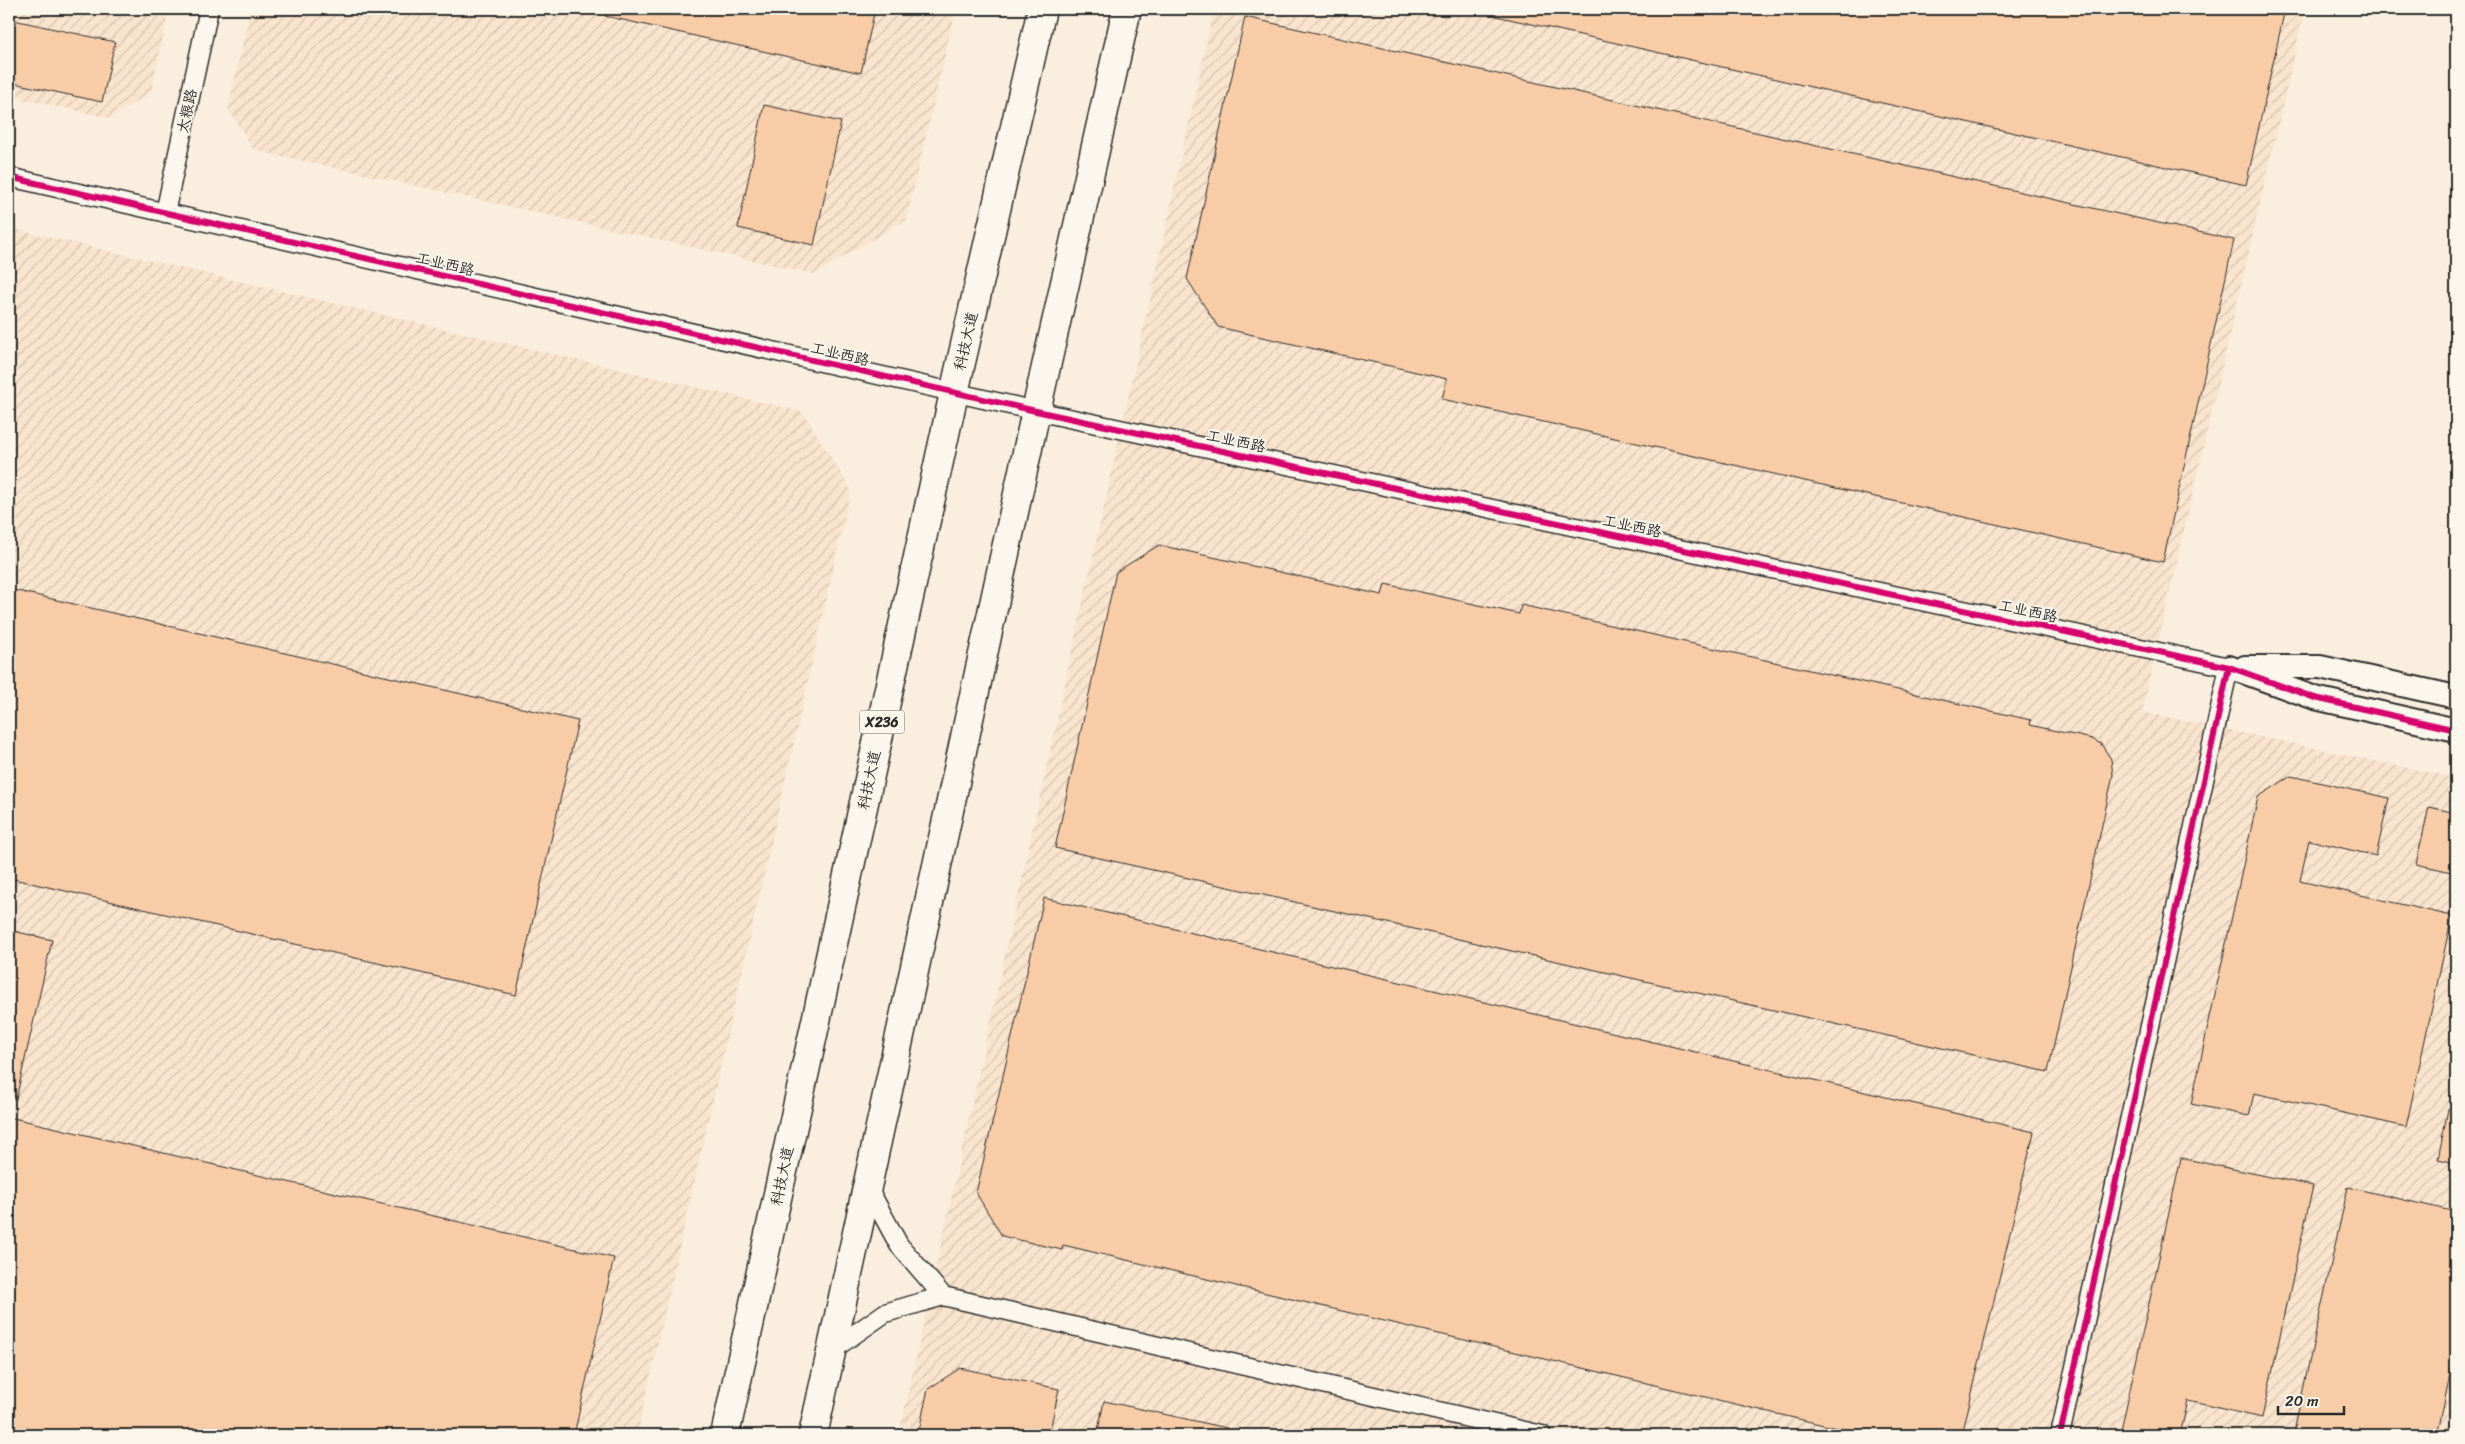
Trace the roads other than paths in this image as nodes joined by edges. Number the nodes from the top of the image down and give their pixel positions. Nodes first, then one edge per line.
1 (209, 9) edge
2 (1042, 9) edge
3 (1127, 9) edge
4 (9, 177) edge
5 (165, 213) junction
6 (954, 392) junction
7 (1036, 411) junction
8 (2229, 667) junction
9 (2456, 696) edge
10 (2456, 730) edge
11 (867, 1186) junction
12 (943, 1296) junction
13 (832, 1350) junction
14 (725, 1435) edge
15 (813, 1435) edge
16 (1542, 1435) edge
17 (2060, 1435) edge

1 - 5 street, 太粮路
2 - 6 main road, 科技大道 / X236
3 - 7 main road
4 - 5 street, 工业西路
5 - 6 street, 工业西路
6 - 7 street, 工业西路
6 - 14 main road, 科技大道 / X236
7 - 8 street, 工业西路
7 - 11 main road
8 - 9 street, 工业西路
8 - 10 street, 工业西路
8 - 17 street
11 - 12 street
11 - 13 main road
12 - 13 street
12 - 16 street
13 - 15 main road

